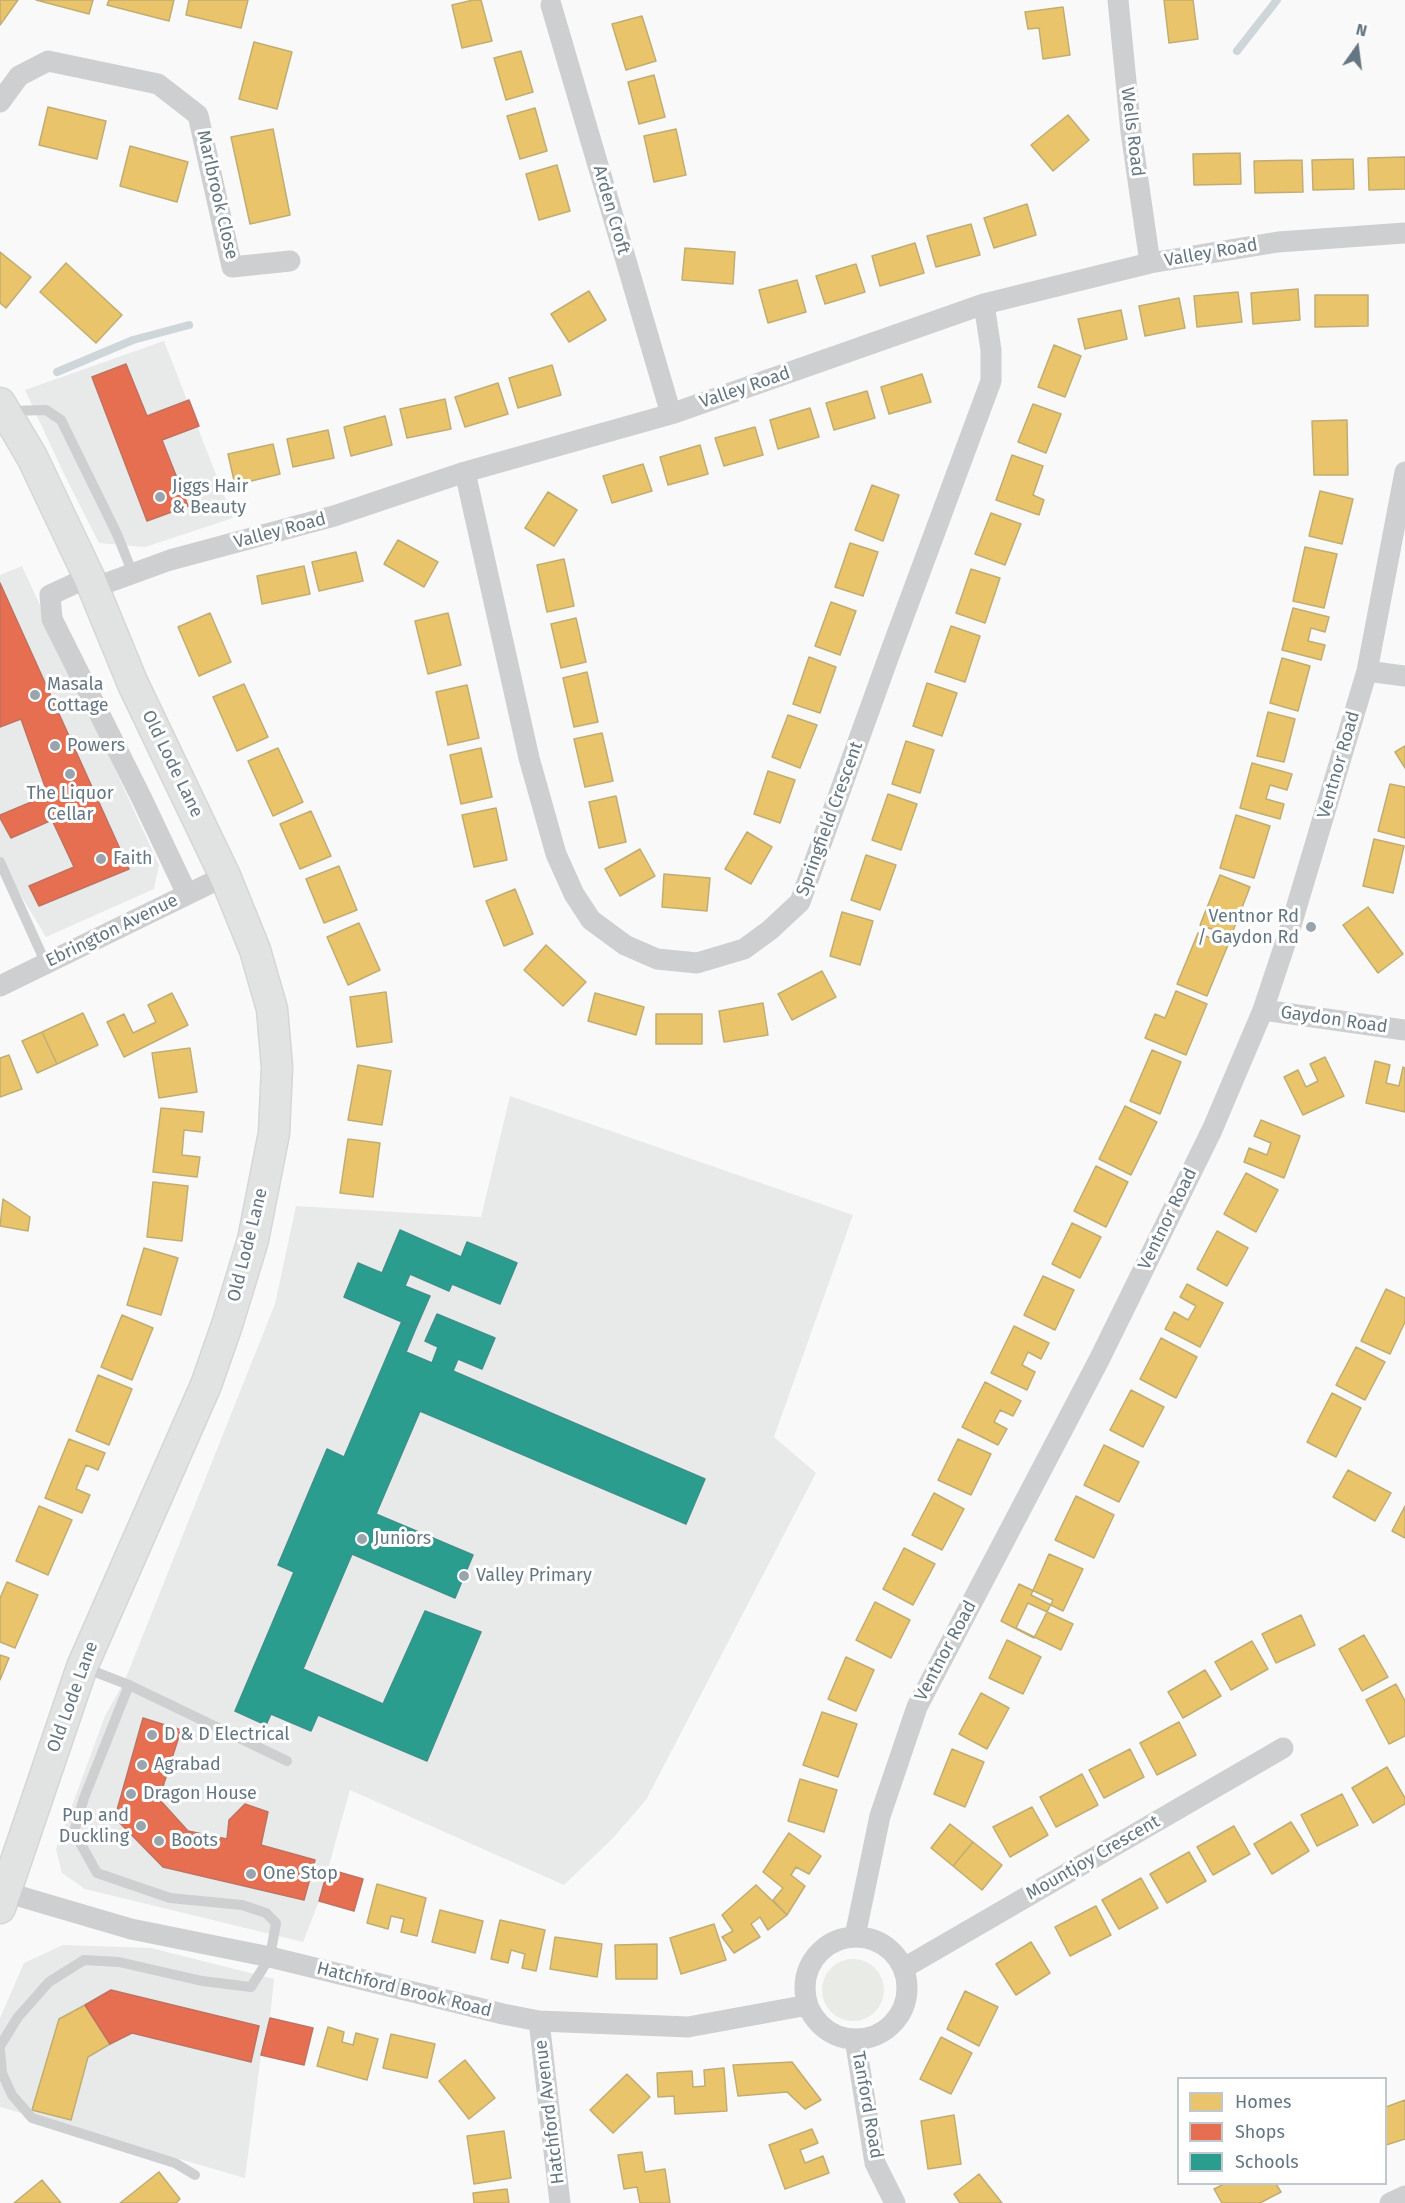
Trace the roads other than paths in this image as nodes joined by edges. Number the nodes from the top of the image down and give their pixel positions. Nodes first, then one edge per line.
1 (1118, 0) edge
2 (551, 5) dead end
3 (0, 102) edge
4 (1405, 233) edge
5 (290, 261) dead end
6 (1150, 264) junction
7 (984, 304) junction
8 (3, 407) edge
9 (671, 414) junction
10 (465, 472) junction
11 (1405, 472) edge
12 (133, 574) junction
13 (91, 582) junction
14 (1367, 671) junction
15 (1405, 676) edge
16 (0, 862) edge
17 (225, 876) junction
18 (187, 894) junction
19 (46, 964) junction
20 (0, 986) edge
21 (1263, 1010) junction
22 (1405, 1030) edge
23 (82, 1667) junction
24 (129, 1685) junction
25 (1283, 1748) dead end
26 (287, 1761) dead end
27 (3, 1900) edge
28 (855, 1936) junction
29 (270, 1957) junction
30 (904, 1968) junction
31 (808, 2005) junction
32 (539, 2021) junction
33 (855, 2039) junction
34 (0, 2048) edge
35 (195, 2175) dead end
36 (1405, 2196) edge
37 (560, 2203) edge
38 (895, 2203) edge
39 (1390, 2203) edge

1 - 6 street, Wells Road
2 - 9 street, Arden Croft
3 - 5 street, Marlbrook Close
4 - 6 street, Valley Road
6 - 7 street, Valley Road
7 - 9 street, Valley Road
7 - 10 street, Springfield Crescent
8 - 12 lane
8 - 13 street, Old Lode Lane
9 - 10 street, Valley Road
10 - 12 street, Valley Road
11 - 14 street, Ventnor Road
12 - 13 street, Valley Road
13 - 17 street, Old Lode Lane
13 - 18 street
14 - 15 street
14 - 21 street, Ventnor Road
16 - 19 lane
17 - 18 street, Ebrington Avenue
17 - 23 street, Old Lode Lane
18 - 19 street, Ebrington Avenue
19 - 20 street, Ebrington Avenue
21 - 22 street, Gaydon Road
21 - 28 street, Ventnor Road
23 - 24 lane
23 - 27 street, Old Lode Lane
24 - 26 lane
24 - 29 lane
25 - 30 street, Mountjoy Crescent
27 - 29 street, Hatchford Brook Road
28 - 30 street
28 - 31 street
29 - 32 street, Hatchford Brook Road
29 - 34 lane
30 - 33 street
31 - 32 street, Hatchford Brook Road
31 - 33 street
32 - 37 street, Hatchford Avenue
33 - 38 street, Tanford Road
34 - 35 lane
36 - 39 street

